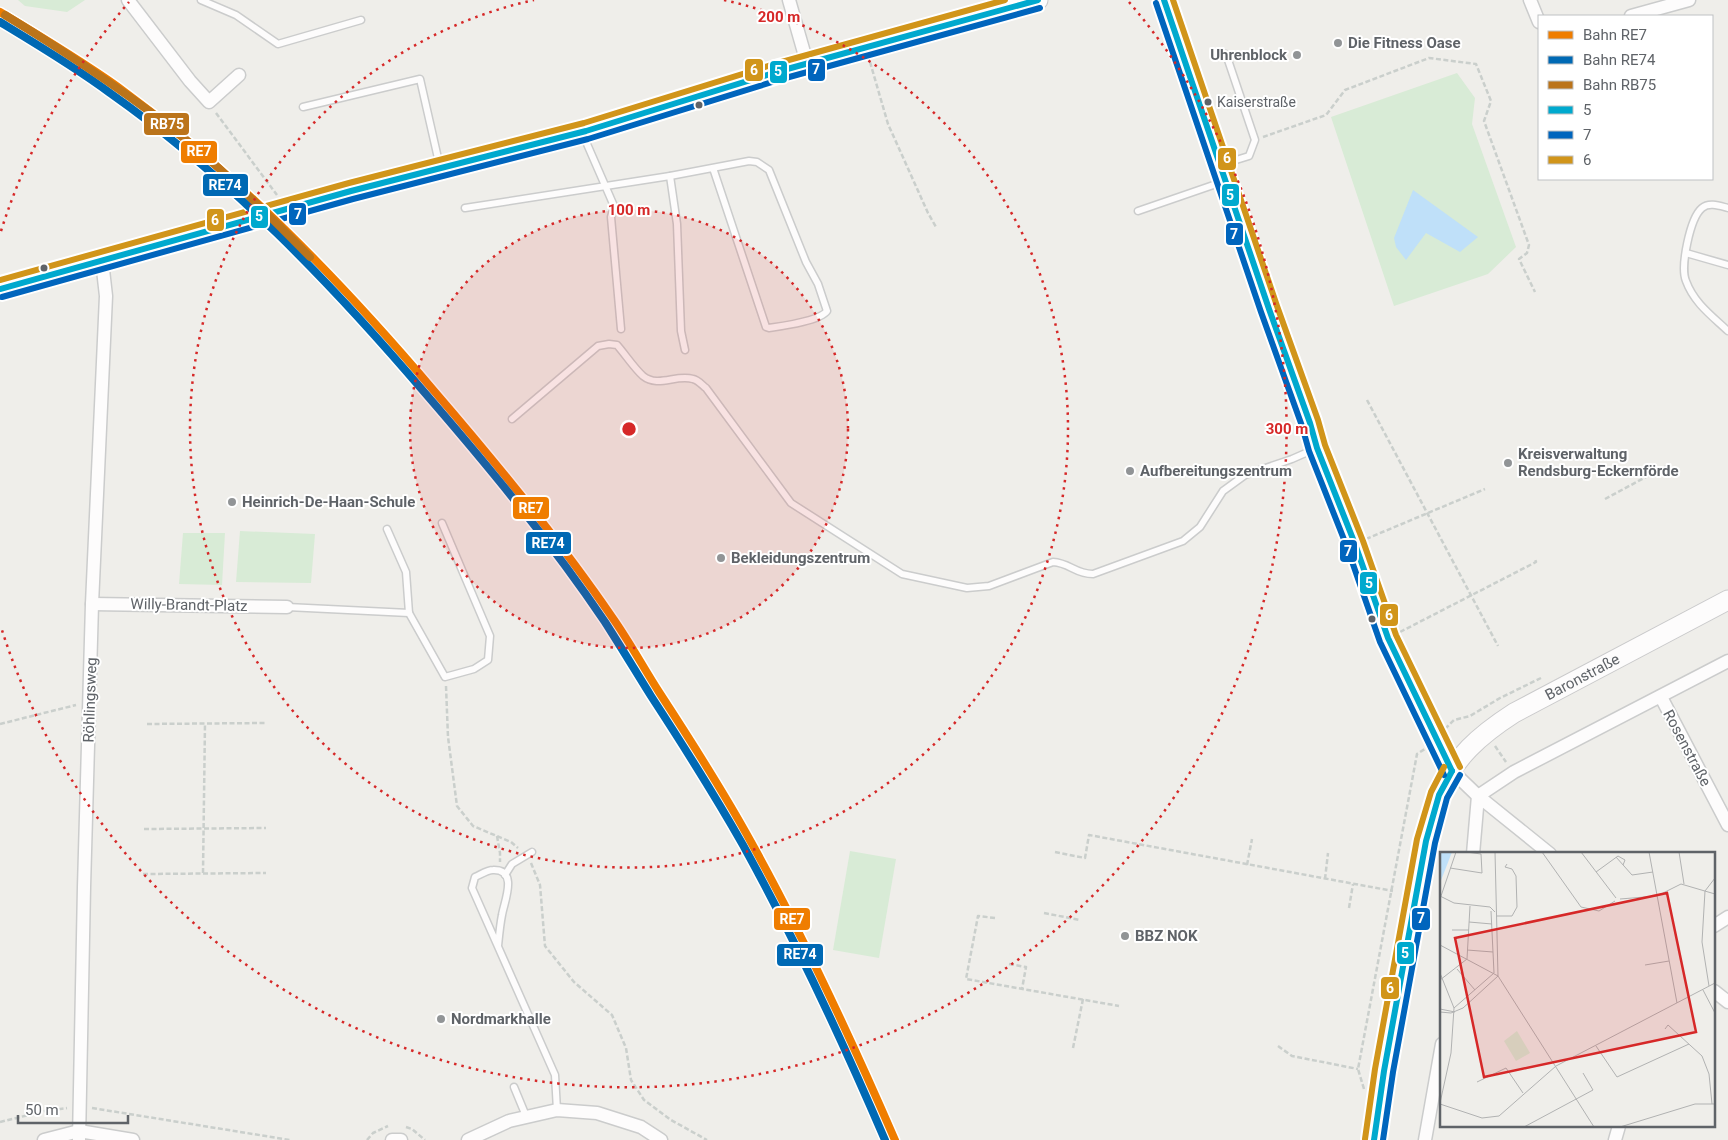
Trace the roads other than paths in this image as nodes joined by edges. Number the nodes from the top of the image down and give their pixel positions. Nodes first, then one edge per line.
1 (128, 0) edge
2 (201, 0) edge
3 (789, 0) edge
4 (1038, 0) edge
5 (1164, 0) edge
6 (1530, 0) edge
7 (1689, 0) edge
8 (1635, 15) edge
9 (361, 20) dead end
10 (1538, 20) edge
11 (1226, 54) dead end
12 (807, 63) junction
13 (239, 75) dead end
14 (303, 107) dead end
15 (586, 131) junction
16 (1220, 166) junction
17 (440, 168) junction
18 (713, 168) junction
19 (670, 176) junction
20 (1225, 181) junction
21 (605, 185) junction
22 (465, 208) dead end
23 (1728, 208) edge
24 (1138, 211) dead end
25 (1686, 253) junction
26 (102, 261) junction
27 (1728, 265) edge
28 (0, 289) edge
29 (621, 329) dead end
30 (1728, 331) edge
31 (685, 350) dead end
32 (512, 419) dead end
33 (1317, 448) junction
34 (442, 523) dead end
35 (387, 529) dead end
36 (1728, 600) edge
37 (92, 604) junction
38 (287, 607) joint
39 (410, 613) junction
40 (1728, 661) edge
41 (1660, 697) junction
42 (1452, 770) junction
43 (1478, 796) junction
44 (1728, 825) edge
45 (1473, 852) edge
46 (1548, 852) edge
47 (530, 853) road end
48 (505, 875) junction
49 (1728, 917) edge
50 (1716, 925) edge
51 (498, 946) junction
52 (1716, 992) edge
53 (1728, 1002) edge
54 (1440, 1055) edge
55 (514, 1087) dead end
56 (557, 1110) junction
57 (526, 1116) junction
58 (79, 1136) edge
59 (44, 1140) edge
60 (133, 1140) edge
61 (392, 1140) edge
62 (401, 1140) edge
63 (468, 1140) edge
64 (661, 1140) edge
65 (1374, 1140) edge
66 (1425, 1140) edge

1 - 13 street
2 - 9 lane
3 - 12 street
4 - 12 street
5 - 16 street
6 - 10 street
7 - 8 street
11 - 16 lane
12 - 15 street
14 - 17 lane
15 - 17 street
15 - 21 lane
16 - 20 street
17 - 26 street
18 - 18 lane
18 - 19 lane
19 - 21 lane
19 - 31 lane
20 - 24 lane
20 - 33 street
21 - 22 lane
21 - 29 lane
23 - 25 lane
25 - 27 lane
25 - 30 lane
26 - 28 street
26 - 37 street, Röhlingsweg
32 - 33 lane
33 - 42 street
34 - 39 lane
35 - 39 lane
36 - 42 street, Baronstraße
37 - 38 street, Willy-Brandt-Platz
37 - 58 street, Röhlingsweg
38 - 39 lane
40 - 41 street
41 - 43 street
41 - 44 street, Rosenstraße
42 - 43 street
42 - 65 street, Baronstraße
43 - 45 street
43 - 46 street
47 - 48 lane
48 - 51 lane
48 - 51 lane
49 - 50 street
51 - 56 lane
52 - 53 street
54 - 66 street
55 - 57 lane
56 - 57 street
56 - 64 street
57 - 63 street
58 - 59 street
58 - 60 street
61 - 62 street

